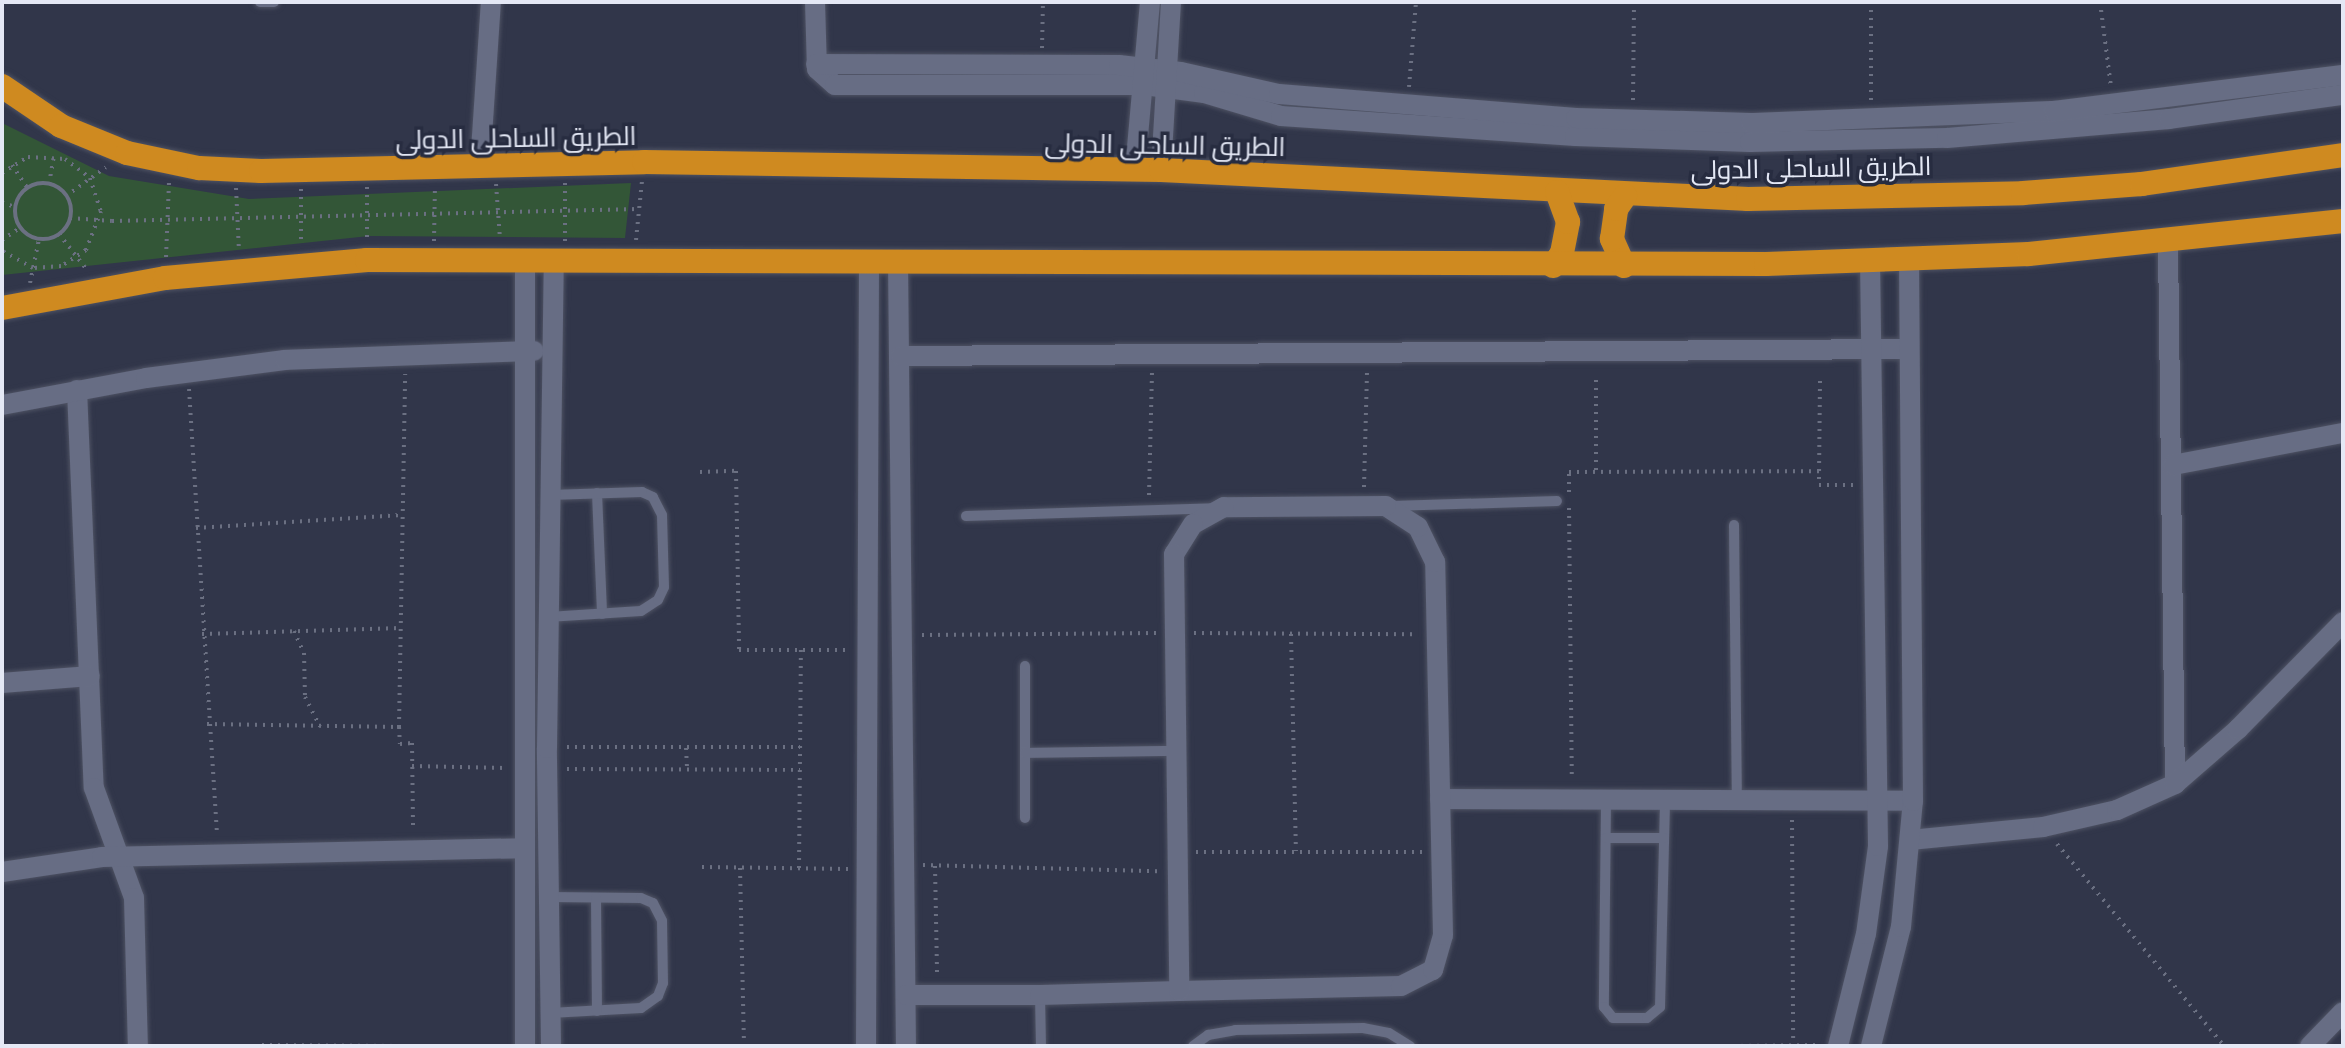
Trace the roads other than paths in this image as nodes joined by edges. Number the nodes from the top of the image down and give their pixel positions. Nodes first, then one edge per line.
1 (260, 2) edge
2 (274, 2) edge
3 (491, 2) edge
4 (815, 2) edge
5 (1150, 2) edge
6 (1171, 2) edge
7 (816, 64) junction
8 (2343, 75) edge
9 (1145, 76) junction
10 (1168, 79) junction
11 (2, 86) edge
12 (2343, 95) edge
13 (2343, 155) edge
14 (487, 166) junction
15 (1135, 170) junction
16 (1161, 170) junction
17 (1557, 192) junction
18 (1625, 196) junction
19 (2343, 221) edge
20 (2168, 243) junction
21 (869, 260) junction
22 (898, 260) junction
23 (1909, 260) junction
24 (513, 261) junction
25 (1870, 261) junction
26 (560, 262) junction
27 (1553, 266) junction
28 (1624, 266) junction
29 (14, 305) edge
30 (1908, 349) junction
31 (551, 350) junction
32 (1874, 350) junction
33 (523, 351) junction
34 (901, 356) junction
35 (77, 390) junction
36 (2, 405) edge
37 (2343, 433) edge
38 (2173, 465) junction
39 (597, 493) junction
40 (549, 495) junction
41 (1557, 501) dead end
42 (1386, 506) junction
43 (1224, 507) junction
44 (966, 516) dead end
45 (1734, 525) dead end
46 (602, 614) junction
47 (548, 617) junction
48 (2343, 622) edge
49 (1025, 666) dead end
50 (90, 676) junction
51 (2, 683) edge
52 (1176, 751) junction
53 (1025, 753) junction
54 (2175, 784) junction
55 (1440, 799) junction
56 (1606, 800) junction
57 (1665, 800) junction
58 (1737, 800) junction
59 (1877, 801) junction
60 (1913, 801) junction
61 (1025, 818) dead end
62 (1606, 838) junction
63 (1664, 838) junction
64 (1910, 840) junction
65 (524, 848) junction
66 (118, 856) junction
67 (2, 872) edge
68 (548, 897) junction
69 (596, 898) junction
70 (1179, 991) junction
71 (906, 995) junction
72 (1040, 995) junction
73 (597, 1011) junction
74 (2343, 1012) edge
75 (550, 1013) junction
76 (138, 1046) edge
77 (525, 1046) edge
78 (551, 1046) edge
79 (866, 1046) edge
80 (906, 1046) edge
81 (1041, 1046) edge
82 (1193, 1046) edge
83 (1410, 1046) edge
84 (1839, 1046) edge
85 (1871, 1046) edge
86 (2310, 1046) edge

1 - 2 lane
3 - 14 street
4 - 7 street
5 - 9 street
6 - 10 street
7 - 9 street
7 - 9 street
8 - 10 street
9 - 10 street
9 - 15 street
10 - 12 street
10 - 16 street
11 - 14 highway, الطريق الساحلى الدولى
13 - 18 highway, الطريق الساحلى الدولى
14 - 15 highway, الطريق الساحلى الدولى
15 - 16 highway, الطريق الساحلى الدولى
16 - 17 highway, الطريق الساحلى الدولى
17 - 18 highway, الطريق الساحلى الدولى
17 - 27 highway
18 - 28 highway
19 - 20 highway
20 - 23 highway
20 - 38 street
21 - 22 highway
21 - 26 highway
21 - 79 street
22 - 27 highway
22 - 34 street
23 - 25 highway
23 - 30 street
24 - 26 highway
24 - 29 highway
24 - 33 street
25 - 28 highway
25 - 32 street
26 - 31 street
27 - 28 highway
30 - 32 street
30 - 60 street
31 - 33 street
31 - 40 street
32 - 34 street
32 - 59 street
33 - 35 street
33 - 65 street
34 - 71 street
35 - 36 street
35 - 50 street
37 - 38 street
38 - 54 street
39 - 40 lane
39 - 46 lane
39 - 46 lane
40 - 47 street
41 - 42 lane
42 - 43 street
42 - 55 street
43 - 44 lane
43 - 52 street
45 - 58 lane
46 - 47 lane
47 - 68 street
48 - 54 street
49 - 53 lane
50 - 51 street
50 - 66 street
52 - 53 lane
52 - 70 street
53 - 61 lane
54 - 64 street
55 - 56 street
55 - 70 street
56 - 57 street
56 - 62 lane
57 - 58 street
57 - 63 lane
58 - 59 street
59 - 60 street
59 - 84 street
60 - 64 street
62 - 63 lane
62 - 63 lane
64 - 85 street
65 - 66 street
65 - 77 street
66 - 67 street
66 - 76 street
68 - 69 lane
68 - 75 street
69 - 73 lane
69 - 73 lane
70 - 72 street
71 - 72 street
71 - 80 street
72 - 81 lane
73 - 75 lane
74 - 86 street
75 - 78 street
82 - 83 lane

